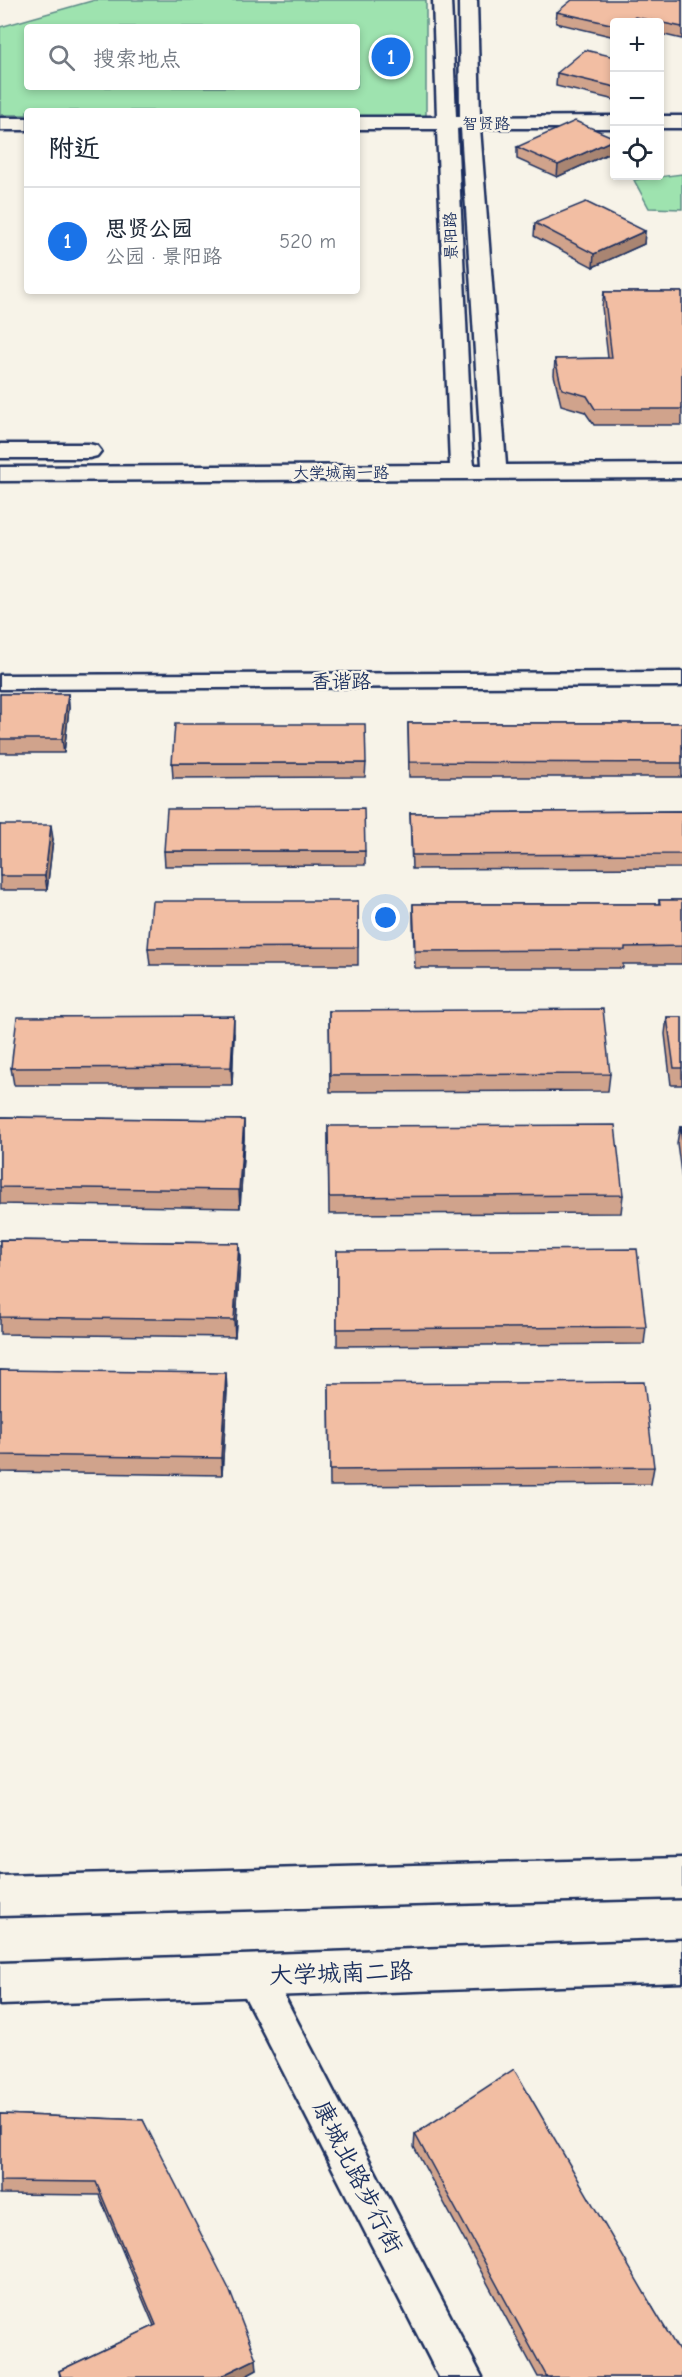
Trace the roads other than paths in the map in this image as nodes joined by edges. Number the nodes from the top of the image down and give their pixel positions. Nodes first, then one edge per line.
1 (442, 0) edge
2 (468, 0) edge
3 (610, 122) edge
4 (664, 122) edge
5 (682, 122) edge
6 (360, 123) edge
7 (446, 123) junction
8 (470, 123) junction
9 (0, 124) edge
10 (24, 124) edge
11 (0, 451) edge
12 (106, 451) dead end
13 (682, 451) edge
14 (453, 457) junction
15 (493, 460) junction
16 (682, 471) edge
17 (0, 474) edge
18 (682, 680) edge
19 (0, 682) edge
20 (682, 1878) edge
21 (0, 1896) edge
22 (682, 1961) edge
23 (254, 1976) junction
24 (0, 1984) edge
25 (461, 2377) edge

1 - 7 main road, 景阳路
2 - 8 main road, 景阳路
3 - 8 main road, 智贤路
4 - 5 main road
6 - 7 main road, 智贤路
7 - 8 main road, 智贤路
7 - 14 main road, 景阳路
8 - 15 main road, 景阳路
9 - 10 main road
11 - 12 main road
13 - 15 main road, 大学城南一路
14 - 15 main road, 大学城南一路
14 - 17 main road, 大学城南一路
15 - 16 main road, 大学城南一路
18 - 19 street, 香谐路
20 - 21 main road
22 - 23 main road, 大学城南二路
23 - 24 main road, 大学城南二路
23 - 25 street, 康城北路步行街

